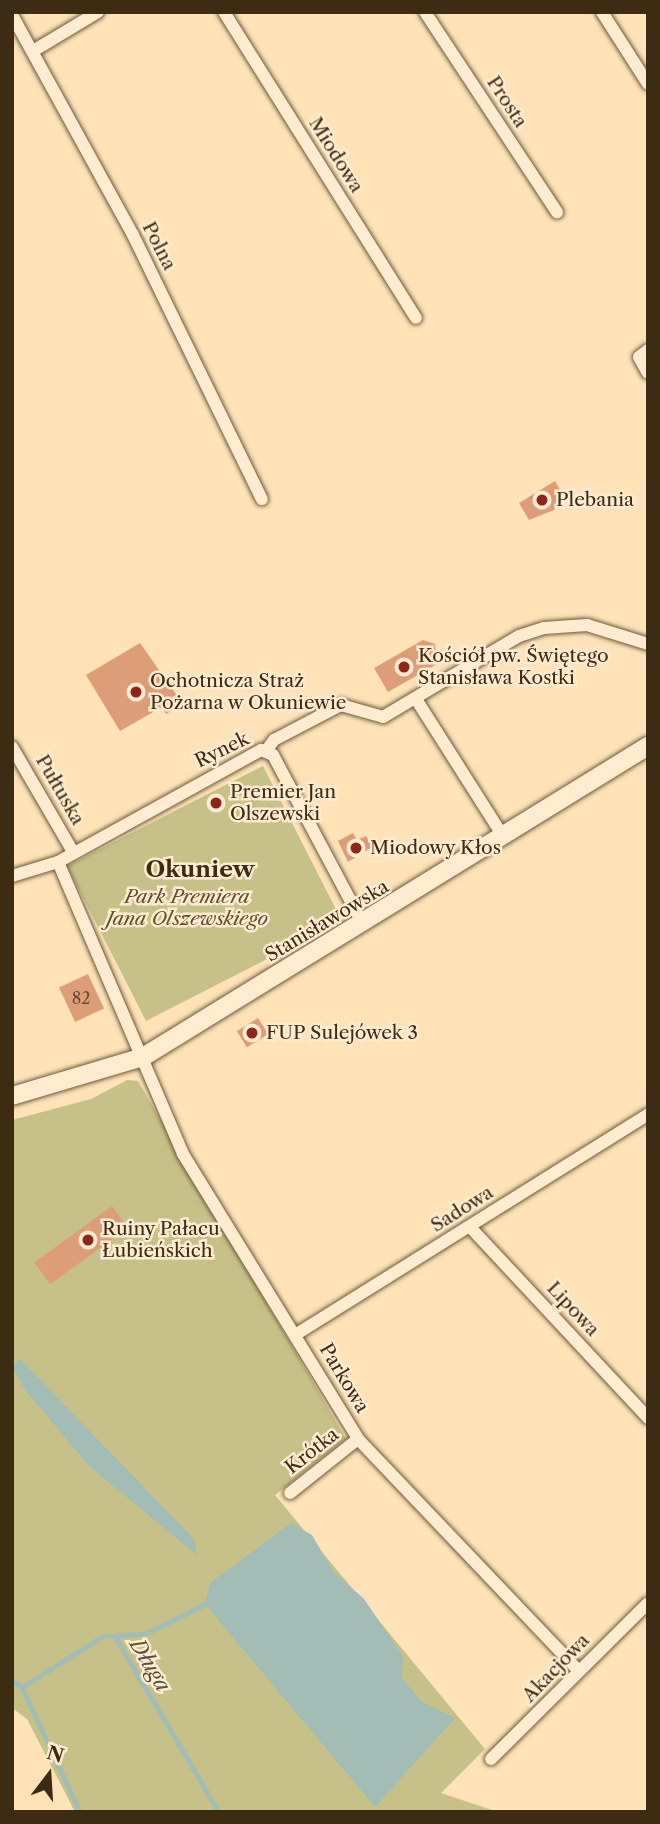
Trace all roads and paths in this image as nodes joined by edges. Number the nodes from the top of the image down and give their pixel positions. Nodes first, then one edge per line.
1 (98, 12) edge
2 (224, 12) edge
3 (425, 12) edge
4 (602, 12) edge
5 (12, 15) edge
6 (33, 51) junction
7 (648, 84) edge
8 (557, 212) dead end
9 (416, 318) dead end
10 (643, 354) edge
11 (648, 373) edge
12 (262, 499) dead end
13 (648, 644) edge
14 (416, 699) junction
15 (648, 746) edge
16 (12, 747) edge
17 (266, 751) junction
18 (503, 836) junction
19 (73, 852) junction
20 (58, 862) junction
21 (12, 876) edge
22 (363, 924) junction
23 (143, 1057) junction
24 (12, 1096) edge
25 (648, 1114) edge
26 (470, 1227) junction
27 (295, 1335) junction
28 (648, 1418) edge
29 (358, 1440) junction
30 (290, 1493) dead end
31 (646, 1608) edge
32 (579, 1671) junction
33 (491, 1759) dead end

1 - 6 street
2 - 9 street, Miodowa
3 - 8 street, Prosta
4 - 7 street
5 - 6 street, Polna
6 - 12 street, Polna
10 - 11 street
13 - 14 street
14 - 17 street
14 - 18 street
15 - 18 main road, Stanisławowska
16 - 19 street, Pułtuska
17 - 19 street, Rynek
17 - 22 street, Rynek
18 - 22 main road, Stanisławowska
19 - 20 street, Rynek
20 - 21 street, Rynek
20 - 23 street
22 - 23 main road, Stanisławowska
23 - 24 main road, Stanisławowska
23 - 27 street, Parkowa
25 - 26 street, Sadowa
26 - 27 street, Sadowa
26 - 28 street, Lipowa
27 - 29 street, Parkowa
29 - 30 street, Krótka
29 - 32 street, Parkowa
31 - 32 street, Akacjowa
32 - 33 street, Akacjowa

